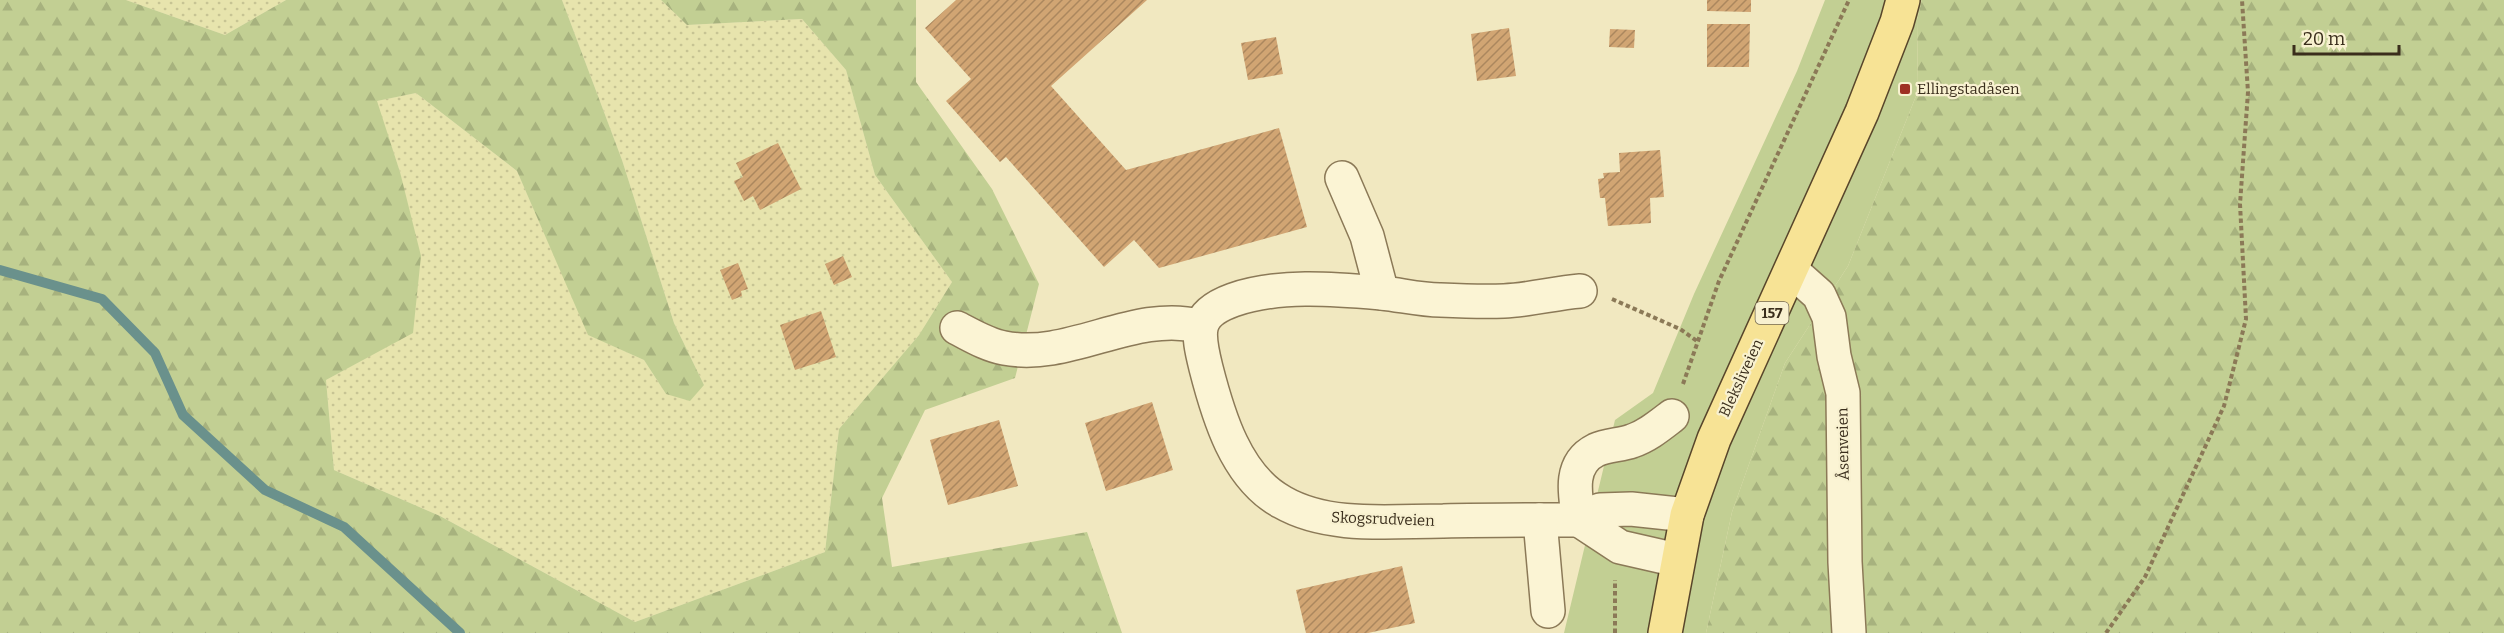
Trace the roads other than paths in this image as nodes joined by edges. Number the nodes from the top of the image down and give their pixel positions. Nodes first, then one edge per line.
1 (1903, 0) edge
2 (1342, 178) dead end
3 (1792, 271) junction
4 (1580, 291) road end
5 (1382, 293) junction
6 (1200, 326) junction
7 (957, 328) dead end
8 (1672, 416) road end
9 (1687, 515) junction
10 (1540, 520) junction
11 (1579, 520) junction
12 (1677, 560) junction
13 (1548, 611) dead end
14 (1665, 633) edge
15 (1849, 633) edge

1 - 3 main road, Bleksliveien / 157
2 - 5 street
3 - 9 main road, Bleksliveien / 157
3 - 15 street, Åsenveien
4 - 5 street
5 - 6 street
6 - 7 street
6 - 10 street, Skogsrudveien
8 - 11 street
9 - 11 street, Skogsrudveien
9 - 12 main road, Bleksliveien / 157
10 - 11 street, Skogsrudveien
10 - 13 street
11 - 12 street
12 - 14 main road, Bleksliveien / 157

